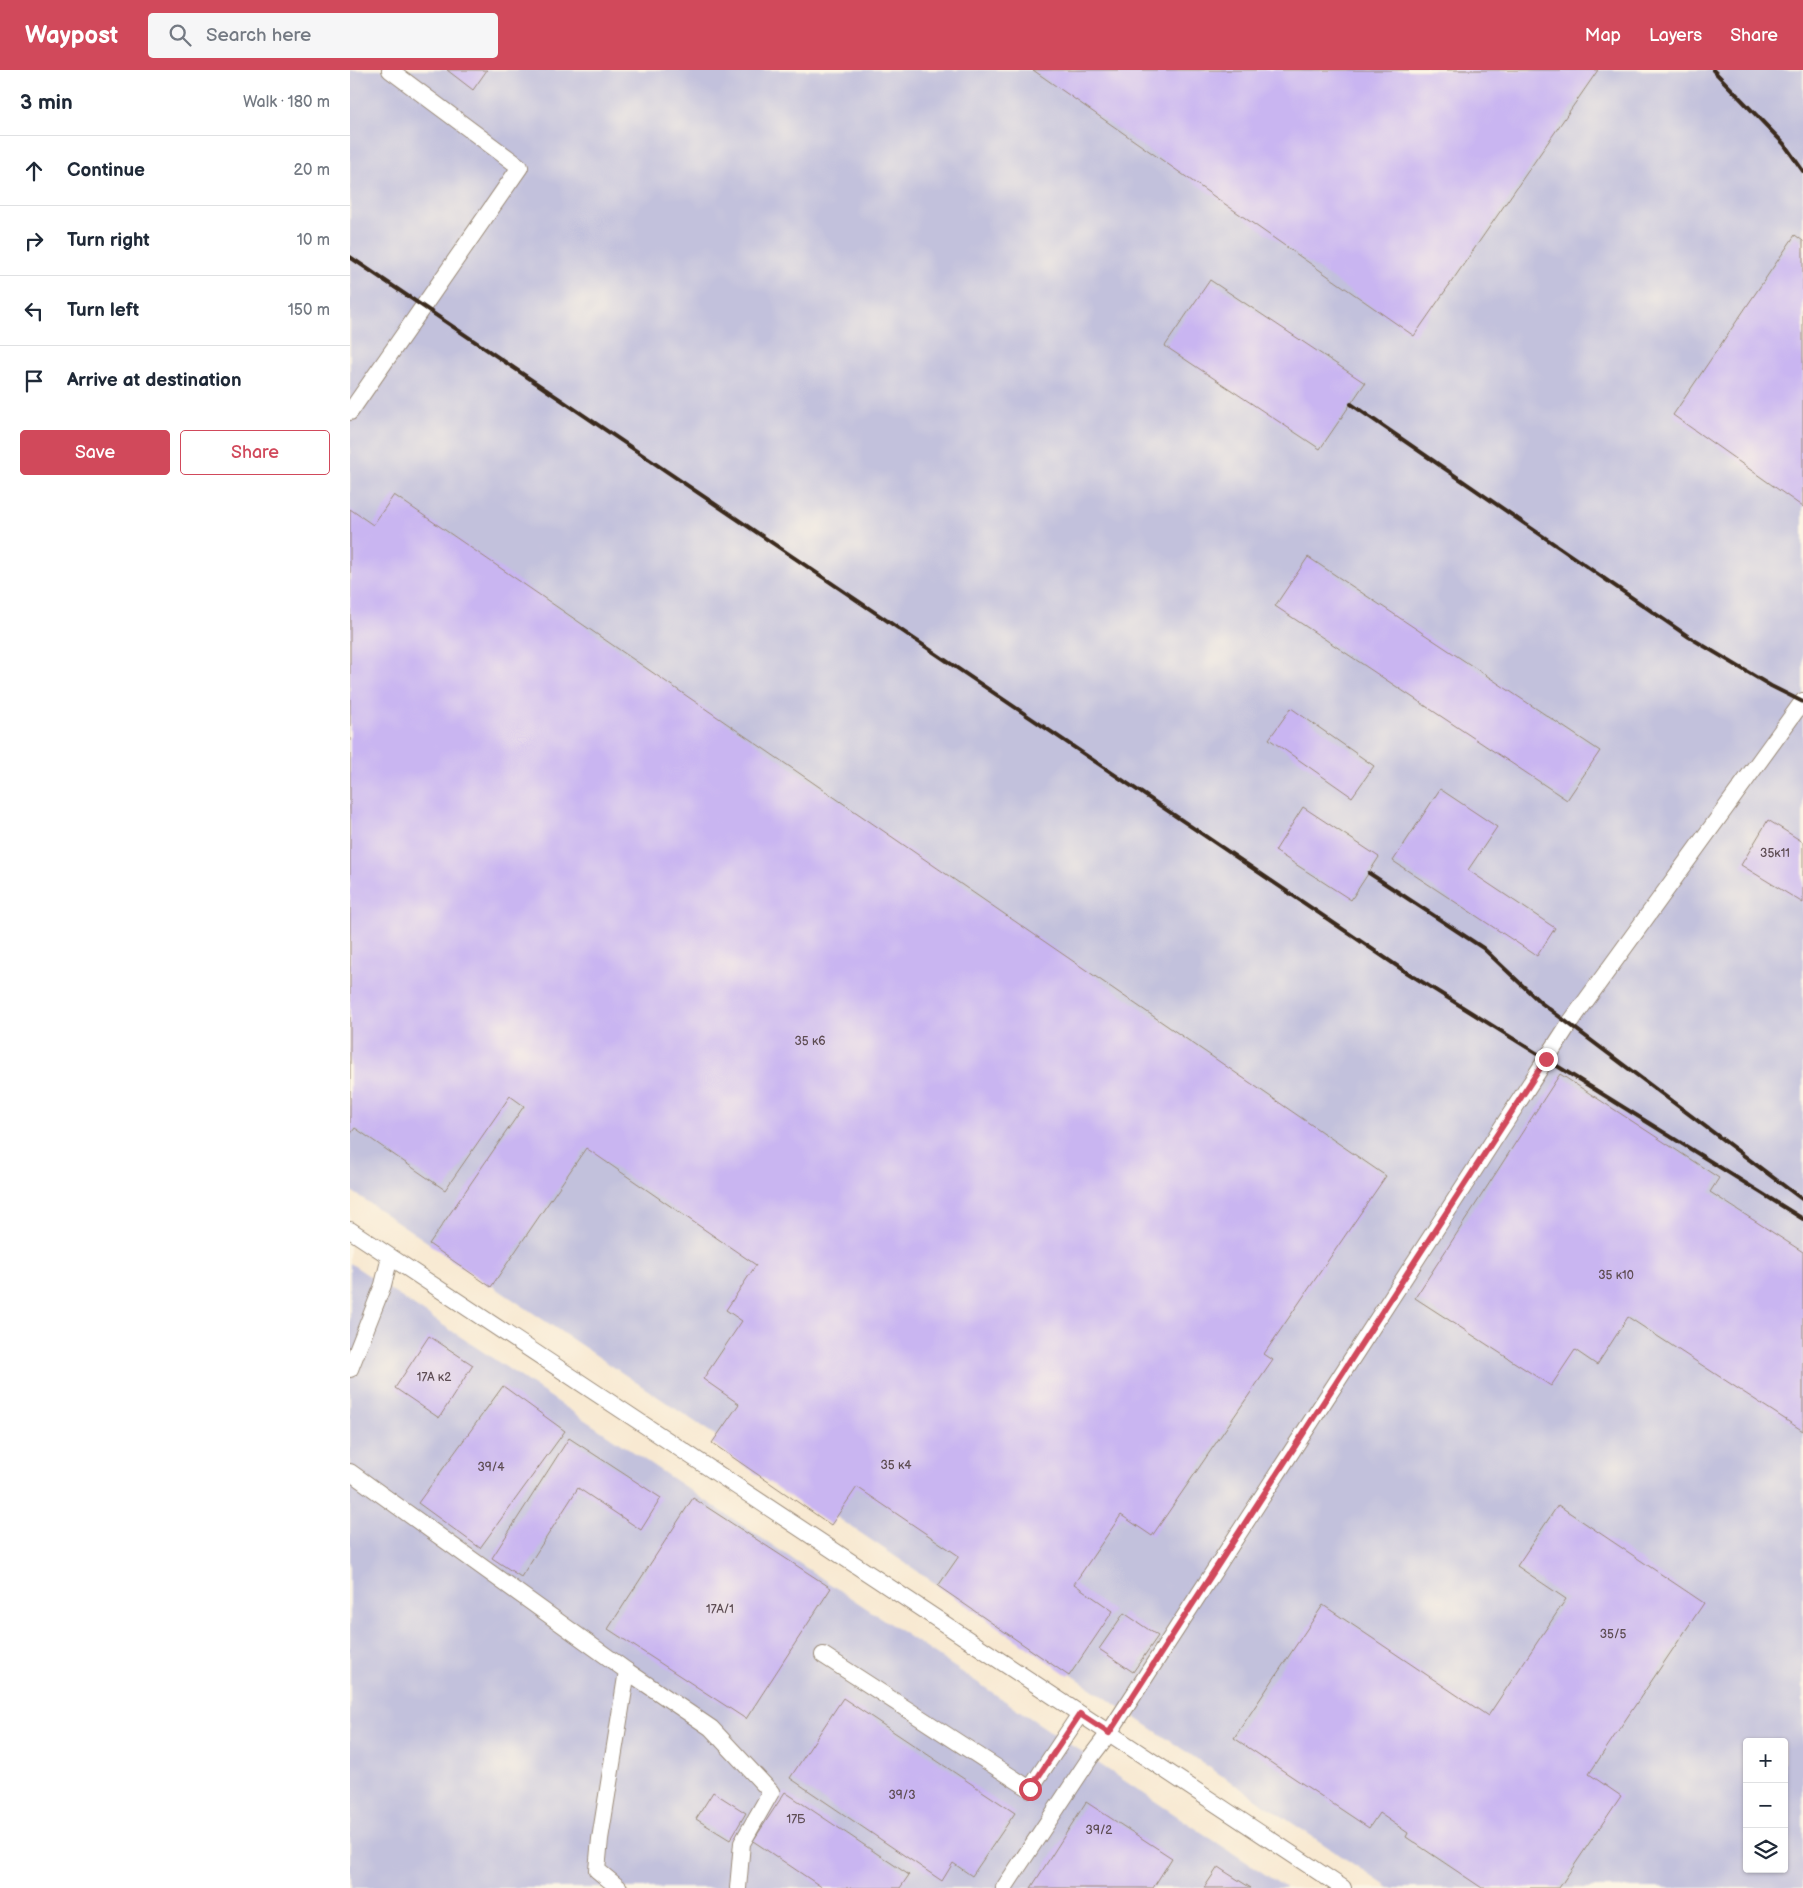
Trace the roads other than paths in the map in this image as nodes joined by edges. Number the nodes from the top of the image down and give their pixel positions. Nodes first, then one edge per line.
1 (390, 70) edge
2 (350, 412) edge
3 (1803, 700) edge
4 (350, 1230) edge
5 (390, 1257) junction
6 (350, 1369) edge
7 (350, 1472) edge
8 (823, 1655) dead end
9 (627, 1671) junction
10 (1080, 1714) junction
11 (1109, 1733) junction
12 (619, 1888) edge
13 (738, 1888) edge
14 (1004, 1888) edge
15 (1344, 1888) edge

1 - 2 lane
3 - 11 lane
4 - 5 lane
5 - 6 lane
5 - 10 lane
7 - 9 lane
8 - 10 lane
9 - 12 lane
9 - 13 lane
10 - 11 lane
11 - 14 lane
11 - 15 lane

